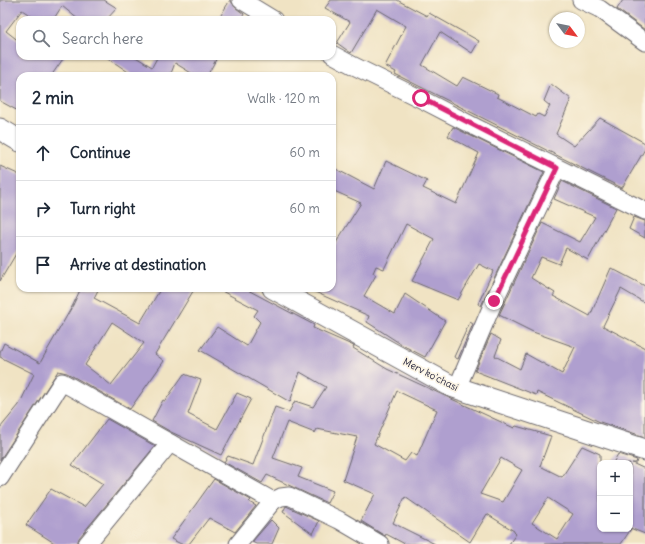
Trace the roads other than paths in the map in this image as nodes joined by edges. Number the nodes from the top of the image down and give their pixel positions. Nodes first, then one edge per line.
1 (241, 0) edge
2 (581, 0) edge
3 (267, 16) edge
4 (645, 42) edge
5 (336, 56) edge
6 (0, 129) edge
7 (16, 139) edge
8 (557, 168) junction
9 (645, 211) edge
10 (280, 292) edge
11 (457, 388) junction
12 (170, 443) junction
13 (645, 450) edge
14 (0, 478) edge
15 (274, 501) junction
16 (87, 544) edge
17 (238, 544) edge
18 (380, 544) edge

1 - 3 street
2 - 4 street
5 - 8 street
6 - 7 street
8 - 9 street
8 - 11 street
10 - 11 street, Merv ko'chasi
11 - 13 street, Merv ko'chasi
12 - 14 street
12 - 15 street
12 - 16 street
15 - 17 street
15 - 18 street

